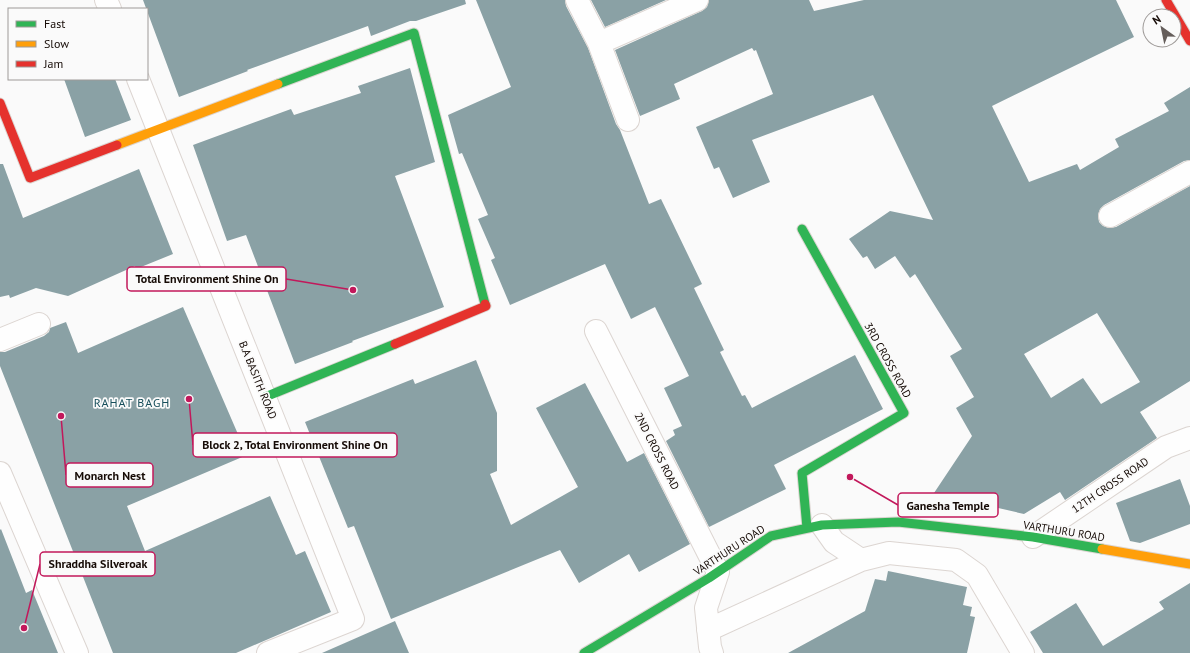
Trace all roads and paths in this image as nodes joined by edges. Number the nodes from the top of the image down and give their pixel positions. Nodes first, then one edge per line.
1 (577, 0) edge
2 (697, 0) edge
3 (1166, 0) edge
4 (1190, 41) edge
5 (599, 43) junction
6 (138, 80) edge
7 (0, 103) edge
8 (628, 120) dead end
9 (158, 130) junction
10 (1190, 172) edge
11 (1110, 216) dead end
12 (802, 230) dead end
13 (39, 324) dead end
14 (596, 331) dead end
15 (0, 340) edge
16 (265, 397) junction
17 (1190, 438) edge
18 (0, 473) edge
19 (814, 527) junction
20 (1033, 537) junction
21 (861, 560) junction
22 (1190, 564) edge
23 (718, 572) junction
24 (708, 630) junction
25 (77, 653) edge
26 (268, 653) edge
27 (584, 653) edge
28 (712, 653) edge
29 (1023, 653) edge

1 - 5 street
2 - 5 street
3 - 4 street
5 - 8 street
6 - 9 street, B.A BASITH ROAD
7 - 9 street
9 - 16 street, B.A BASITH ROAD
9 - 16 street
10 - 11 street
12 - 19 street, 3RD CROSS ROAD
13 - 15 street
14 - 23 street, 2ND CROSS ROAD
16 - 26 street, B.A BASITH ROAD
17 - 20 street, 12TH CROSS ROAD
18 - 25 street
19 - 20 street, VARTHURU ROAD
19 - 21 street
19 - 23 street, VARTHURU ROAD
20 - 22 street, VARTHURU ROAD
21 - 24 street
21 - 29 street
23 - 24 street
23 - 27 street, VARTHURU ROAD
24 - 28 street

